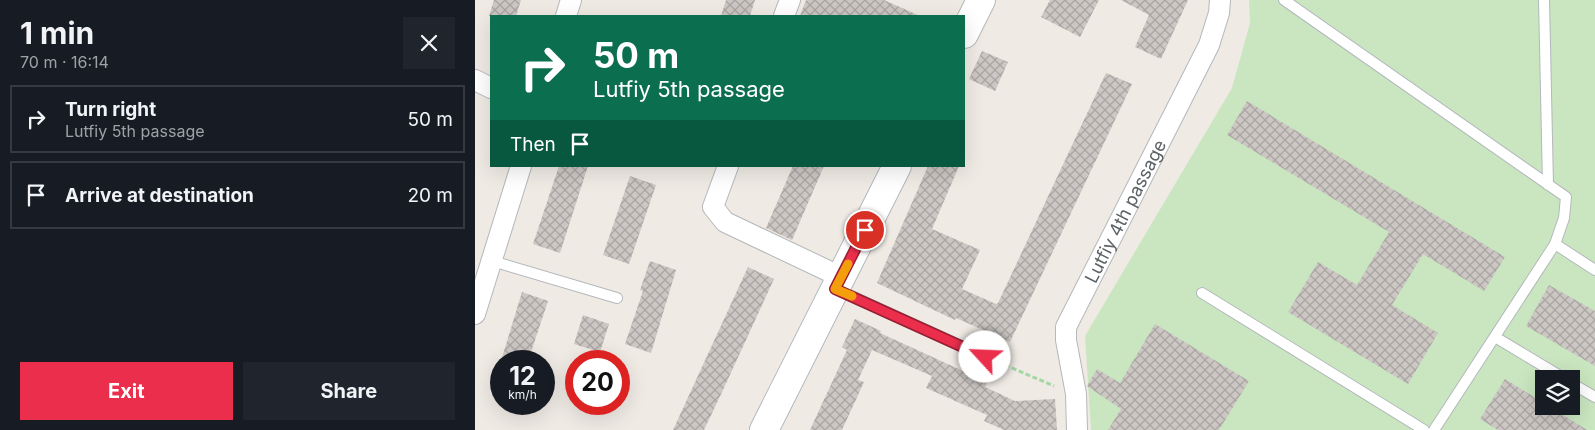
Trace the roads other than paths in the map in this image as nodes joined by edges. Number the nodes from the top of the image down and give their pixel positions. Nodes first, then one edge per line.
1 (571, 0) edge
2 (790, 0) edge
3 (981, 0) edge
4 (1220, 0) edge
5 (1284, 0) edge
6 (1544, 0) edge
7 (566, 15) edge
8 (784, 15) edge
9 (965, 32) edge
10 (475, 80) edge
11 (490, 88) edge
12 (521, 167) edge
13 (728, 167) edge
14 (896, 167) edge
15 (1548, 184) junction
16 (1555, 244) junction
17 (492, 261) junction
18 (1595, 270) edge
19 (838, 283) junction
20 (1203, 293) dead end
21 (617, 298) dead end
22 (475, 314) edge
23 (1495, 337) junction
24 (985, 357) road end
25 (1550, 370) edge
26 (1580, 388) edge
27 (1595, 397) edge
28 (764, 430) edge
29 (1077, 430) edge
30 (1424, 430) edge
31 (1434, 430) edge

1 - 7 street
2 - 8 street
3 - 9 street
4 - 29 street, Lutfiy 4th passage
5 - 15 lane
6 - 15 lane
10 - 11 street
12 - 17 street
13 - 19 street
14 - 19 street
15 - 16 lane
16 - 18 lane
16 - 23 lane
17 - 21 lane
17 - 22 street
19 - 24 lane
19 - 28 street
20 - 30 lane
23 - 25 lane
23 - 31 lane
26 - 27 lane

